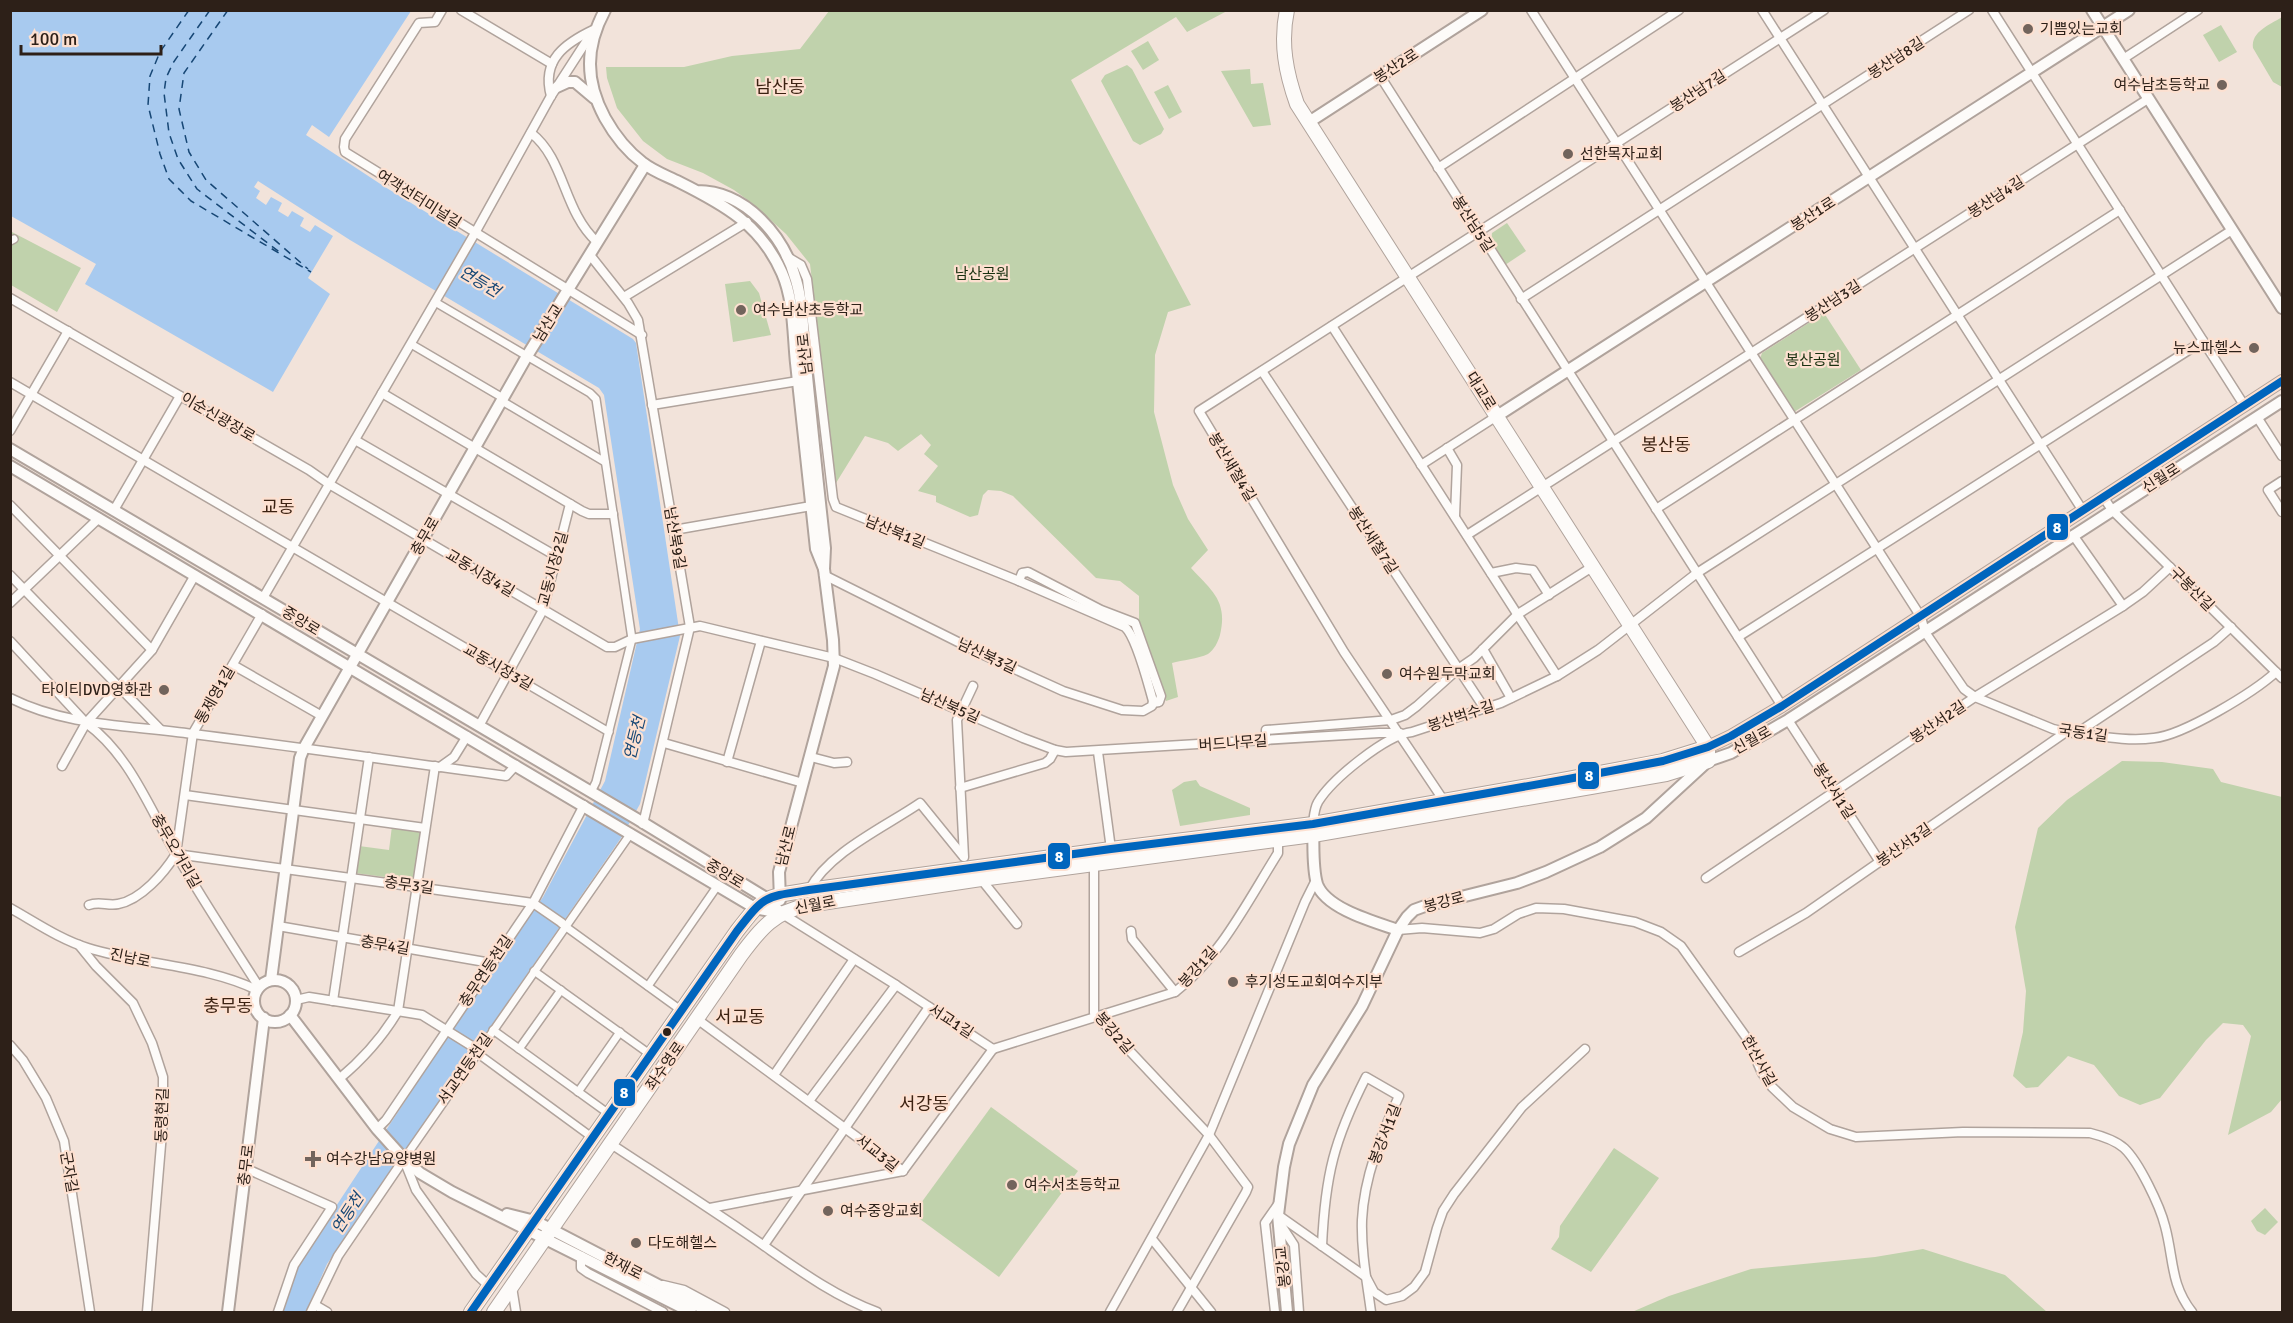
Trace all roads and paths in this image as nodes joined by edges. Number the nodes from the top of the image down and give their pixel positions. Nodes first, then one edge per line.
1 (442, 10) edge
2 (461, 10) edge
3 (604, 10) edge
4 (1287, 10) edge
5 (1482, 10) edge
6 (1531, 10) edge
7 (1679, 10) edge
8 (1762, 10) edge
9 (1824, 10) edge
10 (1969, 10) edge
11 (1992, 10) edge
12 (2092, 10) edge
13 (2128, 10) edge
14 (2198, 10) edge
15 (2103, 27) junction
16 (595, 29) junction
17 (1780, 39) junction
18 (2123, 59) junction
19 (552, 64) junction
20 (2032, 73) junction
21 (1380, 76) junction
22 (1575, 79) junction
23 (554, 92) junction
24 (2148, 99) junction
25 (596, 100) junction
26 (1822, 105) junction
27 (1309, 122) junction
28 (531, 133) junction
29 (1616, 144) junction
30 (2078, 144) junction
31 (645, 165) junction
32 (1438, 168) junction
33 (1869, 177) junction
34 (697, 191) junction
35 (1659, 210) junction
36 (2120, 210) junction
37 (747, 222) junction
38 (2232, 230) junction
39 (1478, 232) junction
40 (475, 234) junction
41 (597, 242) junction
42 (1914, 249) junction
43 (590, 255) junction
44 (786, 256) junction
45 (1409, 276) junction
46 (2162, 276) junction
47 (1706, 282) junction
48 (568, 290) junction
49 (624, 297) junction
50 (10, 298) edge
51 (1521, 298) junction
52 (437, 299) junction
53 (2283, 308) edge
54 (1957, 315) junction
55 (1332, 326) junction
56 (68, 331) junction
57 (642, 335) junction
58 (2203, 341) junction
59 (411, 344) junction
60 (1751, 353) junction
61 (527, 356) junction
62 (1262, 370) junction
63 (1567, 371) junction
64 (1999, 380) junction
65 (798, 381) junction
66 (2283, 381) edge
67 (10, 382) edge
68 (382, 393) junction
69 (32, 394) junction
70 (180, 396) junction
71 (503, 399) junction
72 (2283, 401) edge
73 (652, 405) junction
74 (2244, 405) junction
75 (1497, 416) junction
76 (2257, 417) junction
77 (1794, 420) junction
78 (10, 431) edge
79 (355, 440) junction
80 (1613, 442) junction
81 (2040, 445) junction
82 (475, 448) junction
83 (1447, 448) junction
84 (10, 449) edge
85 (2283, 456) edge
86 (143, 460) junction
87 (605, 462) junction
88 (1421, 465) junction
89 (10, 466) edge
90 (2283, 481) edge
91 (329, 484) junction
92 (1836, 485) junction
93 (1542, 488) junction
94 (449, 494) junction
95 (2104, 498) junction
96 (570, 504) junction
97 (10, 505) edge
98 (811, 506) junction
99 (1656, 509) junction
100 (114, 510) junction
101 (2112, 510) junction
102 (2083, 511) junction
103 (2283, 512) edge
104 (613, 514) junction
105 (1455, 517) junction
106 (99, 518) junction
107 (674, 530) junction
108 (1467, 535) junction
109 (2073, 535) junction
110 (423, 539) junction
111 (293, 547) junction
112 (1877, 549) junction
113 (60, 556) junction
114 (556, 556) junction
115 (1592, 567) junction
116 (2170, 567) junction
117 (824, 572) junction
118 (1491, 573) junction
119 (1698, 573) junction
120 (10, 575) edge
121 (195, 575) junction
122 (24, 590) junction
123 (1549, 595) junction
124 (263, 598) junction
125 (387, 602) junction
126 (10, 603) edge
127 (2123, 606) junction
128 (543, 610) junction
129 (1518, 614) junction
130 (262, 615) junction
131 (1921, 617) junction
132 (1630, 625) junction
133 (2231, 627) junction
134 (686, 628) junction
135 (1925, 632) junction
136 (1738, 637) junction
137 (632, 639) junction
138 (10, 641) edge
139 (761, 641) junction
140 (1483, 649) junction
141 (152, 650) junction
142 (358, 654) junction
143 (834, 658) junction
144 (233, 664) junction
145 (351, 667) junction
146 (1458, 669) junction
147 (508, 672) junction
148 (1557, 675) junction
149 (2279, 675) edge
150 (973, 686) dead end
151 (118, 687) junction
152 (1975, 697) junction
153 (1511, 698) junction
154 (10, 699) edge
155 (1153, 702) joint
156 (1782, 706) junction
157 (1485, 709) junction
158 (962, 711) junction
159 (322, 717) junction
160 (1391, 720) junction
161 (1788, 720) junction
162 (86, 723) junction
163 (479, 726) junction
164 (160, 729) junction
165 (609, 732) junction
166 (2066, 732) junction
167 (1400, 733) junction
168 (2077, 733) junction
169 (193, 734) junction
170 (467, 736) junction
171 (1266, 741) junction
172 (664, 744) junction
173 (1708, 747) junction
174 (304, 748) junction
175 (1054, 750) junction
176 (1066, 752) joint
177 (1098, 752) junction
178 (369, 757) junction
179 (811, 757) junction
180 (1708, 761) junction
181 (727, 762) junction
182 (847, 762) dead end
183 (516, 765) junction
184 (62, 766) dead end
185 (438, 767) junction
186 (802, 783) junction
187 (960, 788) junction
188 (591, 792) junction
189 (1835, 793) junction
190 (185, 795) junction
191 (1444, 801) junction
192 (584, 805) junction
193 (294, 810) junction
194 (360, 819) junction
195 (640, 822) junction
196 (425, 828) junction
197 (1313, 830) junction
198 (631, 833) junction
199 (1278, 840) junction
200 (1111, 849) junction
201 (176, 854) junction
202 (1880, 862) junction
203 (964, 863) junction
204 (1094, 866) junction
205 (286, 868) junction
206 (351, 877) junction
207 (1706, 878) dead end
208 (981, 879) junction
209 (1316, 880) junction
210 (718, 885) junction
211 (417, 886) junction
212 (809, 890) junction
213 (772, 896) junction
214 (533, 903) junction
215 (89, 905) dead end
216 (10, 908) edge
217 (755, 908) junction
218 (781, 913) junction
219 (1017, 924) dead end
220 (564, 925) junction
221 (278, 926) junction
222 (1398, 930) junction
223 (1131, 931) dead end
224 (342, 937) junction
225 (79, 945) junction
226 (407, 949) junction
227 (1739, 952) dead end
228 (854, 959) junction
229 (491, 963) junction
230 (534, 971) junction
231 (271, 980) junction
232 (896, 985) junction
233 (648, 986) junction
234 (258, 989) junction
235 (561, 990) junction
236 (1175, 992) junction
237 (296, 1000) junction
238 (333, 1001) junction
239 (929, 1007) junction
240 (398, 1011) junction
241 (682, 1011) junction
242 (290, 1014) junction
243 (1097, 1017) junction
244 (264, 1018) junction
245 (697, 1019) junction
246 (447, 1029) junction
247 (493, 1030) junction
248 (620, 1032) junction
249 (10, 1045) edge
250 (519, 1049) junction
251 (993, 1049) junction
252 (1585, 1049) dead end
253 (476, 1051) junction
254 (651, 1055) junction
255 (774, 1075) junction
256 (339, 1079) junction
257 (578, 1092) junction
258 (809, 1101) junction
259 (609, 1114) junction
260 (846, 1128) junction
261 (377, 1129) junction
262 (1209, 1135) junction
263 (593, 1137) junction
264 (611, 1144) junction
265 (581, 1155) junction
266 (404, 1159) junction
267 (596, 1165) junction
268 (245, 1168) junction
269 (903, 1171) junction
270 (802, 1191) junction
271 (1279, 1203) junction
272 (710, 1208) junction
273 (1278, 1218) junction
274 (532, 1225) junction
275 (549, 1234) junction
276 (1152, 1239) junction
277 (764, 1245) junction
278 (1322, 1246) junction
279 (581, 1256) junction
280 (1366, 1277) junction
281 (659, 1285) junction
282 (489, 1286) junction
283 (512, 1287) junction
284 (1191, 1288) junction
285 (313, 1309) edge
286 (90, 1312) edge
287 (147, 1312) edge
288 (228, 1312) edge
289 (278, 1312) edge
290 (327, 1312) edge
291 (471, 1312) edge
292 (494, 1312) edge
293 (516, 1312) edge
294 (663, 1312) edge
295 (691, 1312) edge
296 (711, 1312) edge
297 (725, 1312) edge
298 (877, 1312) edge
299 (1110, 1312) edge
300 (1177, 1312) edge
301 (1211, 1312) edge
302 (1275, 1312) edge
303 (1287, 1312) edge
304 (1299, 1312) edge
305 (1371, 1312) edge
306 (2192, 1312) edge

1 - 40 street, 여객선터미널길
2 - 19 street
3 - 16 street, 남산로
4 - 27 main road, 대교로
5 - 21 street, 봉산2로
6 - 22 street, 국동1길
7 - 22 street
8 - 17 street
9 - 17 street
10 - 26 street, 봉산남8길
11 - 20 street
12 - 15 street
13 - 15 street, 봉산1로
14 - 18 street
15 - 18 street
15 - 20 street, 봉산1로
16 - 19 street
16 - 23 street, 여객선터미널길
16 - 25 street, 남산로
17 - 26 street
17 - 29 street, 봉산남7길
18 - 24 street
19 - 23 street
20 - 30 street
20 - 33 street, 봉산1로
21 - 27 street, 봉산2로
21 - 32 street, 봉산남5길
22 - 29 street, 국동1길
22 - 32 street
23 - 25 street
23 - 28 street, 여객선터미널길
24 - 30 street, 봉산남4길
24 - 38 street
25 - 31 street, 남산로
26 - 33 street
26 - 35 street
27 - 45 main road, 대교로
28 - 40 street, 여객선터미널길
28 - 41 street
29 - 35 street, 국동1길
29 - 39 street, 봉산남7길
30 - 36 street
30 - 42 street, 봉산남4길
31 - 34 street, 남산로
31 - 41 street
32 - 39 street, 봉산남5길
33 - 42 street
33 - 47 street, 봉산1로
34 - 37 street, 남산로
34 - 44 street, 남산로
35 - 47 street, 국동1길
35 - 51 street
36 - 46 street
36 - 54 street
37 - 49 street
37 - 65 street, 남산로
38 - 46 street
38 - 53 street
39 - 45 street, 봉산새철4길
39 - 51 street, 봉산남5길
40 - 48 street
40 - 52 street
41 - 43 street
42 - 54 street
42 - 60 street, 봉산남3길
43 - 48 street
43 - 49 street, 남산북9길
44 - 117 street, 남산로
44 - 155 street, 남산북1길
45 - 55 street, 봉산새철4길
45 - 75 main road, 대교로
46 - 58 street
46 - 64 street
47 - 60 street, 국동1길
47 - 63 street, 봉산1로
48 - 57 street
48 - 61 street, 남산교
49 - 57 street, 남산북9길
50 - 56 street, 이순신광장로
51 - 63 street, 봉산남5길
52 - 59 street
52 - 61 street
54 - 64 street
54 - 77 street
55 - 62 street, 봉산새철4길
55 - 88 street
56 - 69 street
56 - 70 street, 이순신광장로
57 - 73 street, 남산북9길
58 - 74 street
58 - 81 street
59 - 68 street
59 - 71 street
60 - 77 street, 국동1길
60 - 80 street, 봉산남3길
61 - 71 street, 충무로
61 - 87 street
62 - 146 street, 봉산새철7길
62 - 160 street, 봉산새철4길
63 - 75 street, 봉산1로
63 - 80 street, 봉산남5길
64 - 81 street
64 - 92 street
65 - 73 street
65 - 98 street, 남산로
66 - 74 street, 신월로
67 - 69 street, 교동시장3길
68 - 79 street
68 - 82 street
69 - 78 street
69 - 86 street, 교동시장3길
70 - 86 street
70 - 91 street, 이순신광장로
71 - 82 street, 충무로
71 - 87 street
72 - 76 street, 신월로
73 - 107 street, 남산북9길
74 - 95 street, 신월로
75 - 83 street
75 - 93 main road, 대교로
76 - 85 street
76 - 101 street, 신월로
77 - 92 street, 국동1길
77 - 99 street
79 - 91 street
79 - 94 street
80 - 93 street, 봉산남3길
80 - 99 street, 봉산남5길
81 - 102 street
81 - 112 street
82 - 94 street, 충무로
82 - 96 street
83 - 88 street
83 - 105 street
84 - 100 street, 중앙로
86 - 100 street
86 - 111 street, 교동시장3길
87 - 104 street
88 - 105 street
89 - 106 street
90 - 103 street
91 - 110 street, 이순신광장로
91 - 111 street
92 - 112 street, 국동1길
92 - 119 street, 봉산벅수길
93 - 108 street, 봉산남3길
93 - 115 main road, 대교로
94 - 110 street, 충무로
94 - 114 street
95 - 101 street, 구봉산길
95 - 102 street, 신월로
96 - 104 street
96 - 114 street, 교동시장2길
97 - 113 street
98 - 107 street
98 - 117 street, 남산로
99 - 119 street, 봉산남5길
100 - 124 street, 중앙로
101 - 109 street, 신월로
101 - 116 street, 구봉산길
102 - 131 street, 신월로
104 - 137 street
105 - 108 street
106 - 113 street
106 - 121 street
107 - 134 street, 남산북9길
108 - 118 street
109 - 127 street
109 - 135 street, 신월로
110 - 125 street, 충무로
110 - 128 street, 교동시장4길
111 - 124 street
111 - 125 street, 교동시장3길
112 - 131 street, 국동1길
112 - 136 street
113 - 122 street
113 - 141 street
114 - 128 street, 교동시장2길
115 - 123 street
115 - 132 main road, 대교로
116 - 127 street, 봉산서2길
116 - 133 street, 구봉산길
117 - 143 street, 남산로
117 - 155 street, 남산북3길
118 - 123 street
118 - 129 street
119 - 132 street, 봉산벅수길
119 - 136 street, 봉산남5길
120 - 122 street
121 - 130 street
121 - 141 street
122 - 126 street
122 - 151 street
123 - 129 street
124 - 142 street, 중앙로
125 - 142 street, 충무로
125 - 147 street, 교동시장3길
127 - 152 street, 봉산서2길
128 - 137 street, 교동시장4길
128 - 147 street, 교동시장2길
129 - 140 street
129 - 148 street
130 - 144 street, 통제영1길
130 - 145 street
131 - 135 street, 국동1길
131 - 156 street, 신월로
132 - 148 street, 봉산벅수길
132 - 173 main road, 대교로
133 - 149 street, 구봉산길
133 - 168 street
134 - 137 street, 교동시장4길
134 - 139 street, 교동시장4길
134 - 172 street, 남산북9길
135 - 152 street, 국동1길
135 - 161 street, 신월로
136 - 156 street, 봉산남5길
137 - 165 street
138 - 162 street, 충무오거리길
139 - 143 street, 남산북5길
139 - 181 street
140 - 146 street
140 - 153 street
141 - 151 street
142 - 145 street, 충무로
142 - 163 street, 중앙로
143 - 158 street, 남산북5길
143 - 179 street, 남산로
144 - 159 street
144 - 169 street, 통제영1길
145 - 159 street, 충무로
145 - 170 street
146 - 157 street, 봉산새철7길
146 - 160 street
147 - 163 street, 교동시장2길
147 - 165 street, 교동시장3길
148 - 153 street, 봉산벅수길
149 - 168 street, 국동1길
150 - 158 street
151 - 162 street
151 - 164 street
152 - 166 street, 국동1길
152 - 189 street, 봉산서2길
153 - 157 street, 봉산벅수길
154 - 162 street
156 - 173 street, 신월로
157 - 167 street, 봉산벅수길
158 - 175 street, 남산북5길
158 - 187 street
159 - 174 street, 충무로
160 - 167 street, 봉산새철4길
160 - 171 street
161 - 180 street, 신월로
161 - 189 street, 봉산서1길
162 - 164 street
162 - 184 street
162 - 201 street, 충무오거리길
163 - 188 street, 중앙로
164 - 169 street
165 - 188 street
166 - 168 street, 국동1길
166 - 202 street, 봉산서3길
167 - 171 street, 버드나무길
167 - 191 street, 봉산새철4길
167 - 197 street, 봉산벅수길
169 - 174 street
169 - 190 street, 통제영1길
170 - 183 street
170 - 185 street
171 - 177 street, 버드나무길
172 - 181 street
172 - 195 street, 남산북9길
173 - 180 main road
173 - 191 main road, 신월로
174 - 178 street
174 - 193 street, 충무로
175 - 176 street, 남산북5길
175 - 187 street
176 - 177 street, 버드나무길
177 - 200 street
178 - 185 street
178 - 194 street
179 - 182 street
179 - 186 street, 남산로
180 - 197 main road, 신월로
180 - 222 street, 봉강로
181 - 186 street
183 - 185 street
183 - 192 street
185 - 196 street
186 - 213 street, 남산로
187 - 203 street
188 - 195 street, 중앙로
189 - 202 street, 봉산서1길
189 - 207 street, 봉산서2길
190 - 193 street
190 - 201 street, 통제영1길
191 - 197 main road, 신월로
192 - 198 street
192 - 214 street, 충무연등천길
193 - 194 street
193 - 205 street, 충무로
194 - 196 street
194 - 206 street
195 - 213 street, 중앙로
196 - 211 street
197 - 199 main road, 신월로
197 - 200 main road, 신월로
197 - 209 street
198 - 210 street
198 - 220 street, 서교연등천길
199 - 204 main road, 신월로
199 - 236 street, 봉강1길
200 - 203 main road, 신월로
201 - 205 street
201 - 215 street
201 - 234 street, 충무오거리길
202 - 227 street, 봉산서3길
203 - 212 main road, 신월로
203 - 212 street
204 - 208 main road, 신월로
204 - 243 street, 봉강2길
205 - 206 street, 충무3길
205 - 221 street, 충무로
206 - 211 street, 충무3길
206 - 224 street
208 - 218 main road, 신월로
208 - 219 street
209 - 222 street
209 - 262 street
210 - 217 street
210 - 233 street
211 - 214 street, 충무3길
211 - 226 street
212 - 213 main road, 신월로
213 - 217 main road, 좌수영로
213 - 218 street, 중앙로
214 - 220 street
214 - 229 street, 충무연등천길
216 - 225 street, 진남로
217 - 218 street
217 - 241 main road, 좌수영로
218 - 228 street, 서교1길
218 - 245 main road, 좌수영로
220 - 230 street, 서교연등천길
220 - 233 street
221 - 224 street, 충무4길
221 - 231 street, 충무로
222 - 271 street, 봉강로
222 - 306 street, 한산사길
223 - 236 street
224 - 226 street, 충무4길
224 - 238 street
225 - 234 street, 진남로
225 - 287 street, 동령현길
226 - 229 street, 충무4길
226 - 240 street
228 - 232 street, 서교1길
228 - 255 street
229 - 246 street, 충무연등천길
230 - 235 street
230 - 247 street, 서교연등천길
231 - 234 street
231 - 237 street
232 - 239 street, 서교1길
232 - 258 street
233 - 241 street
234 - 244 street
235 - 248 street
235 - 250 street
236 - 243 street, 봉강1길
237 - 238 street
237 - 242 street
238 - 240 street
239 - 251 street, 서교1길
239 - 260 street
240 - 246 street
240 - 256 street
241 - 254 main road, 좌수영로
242 - 244 street
242 - 256 street
243 - 251 street, 봉강1길
243 - 262 street, 봉강2길
244 - 268 street, 충무로
245 - 255 street, 서교3길
245 - 264 main road, 좌수영로
246 - 253 street
246 - 261 street, 충무연등천길
247 - 250 street
247 - 253 street, 서교연등천길
248 - 254 street
248 - 257 street
249 - 286 street, 군자길
250 - 257 street
251 - 269 street
252 - 280 street
253 - 263 street
253 - 266 street, 서교연등천길
254 - 259 main road, 좌수영로
255 - 258 street, 서교3길
256 - 261 street
257 - 259 street
258 - 260 street, 서교3길
259 - 263 main road, 좌수영로
260 - 269 street, 서교3길
260 - 270 street
261 - 266 street
262 - 276 street
262 - 284 street, 봉강2길
263 - 265 main road, 좌수영로
264 - 267 main road, 좌수영로
264 - 272 street
265 - 267 main road
265 - 274 main road, 좌수영로
266 - 274 street
266 - 282 street
266 - 285 street, 서교연등천길
267 - 275 main road, 좌수영로
268 - 288 street, 충무로
268 - 289 street
269 - 270 street, 서교3길
270 - 272 street, 서교3길
270 - 277 street
271 - 273 street, 봉강로
271 - 302 street
272 - 277 street
273 - 278 street
273 - 303 street, 봉강교
273 - 304 street
274 - 275 street, 한재로
274 - 282 main road, 좌수영로
275 - 279 street, 한재로
275 - 281 street, 한재로
275 - 283 main road, 좌수영로
276 - 284 street
276 - 299 street
277 - 298 street
278 - 280 street
278 - 280 street, 봉강서1길
279 - 294 street
279 - 295 street, 한재로
280 - 305 street, 봉강서1길
281 - 296 street, 한재로
281 - 297 street
282 - 291 main road, 좌수영로
283 - 292 main road, 좌수영로
283 - 293 street
284 - 300 street, 봉강2길
284 - 301 street
285 - 290 street

